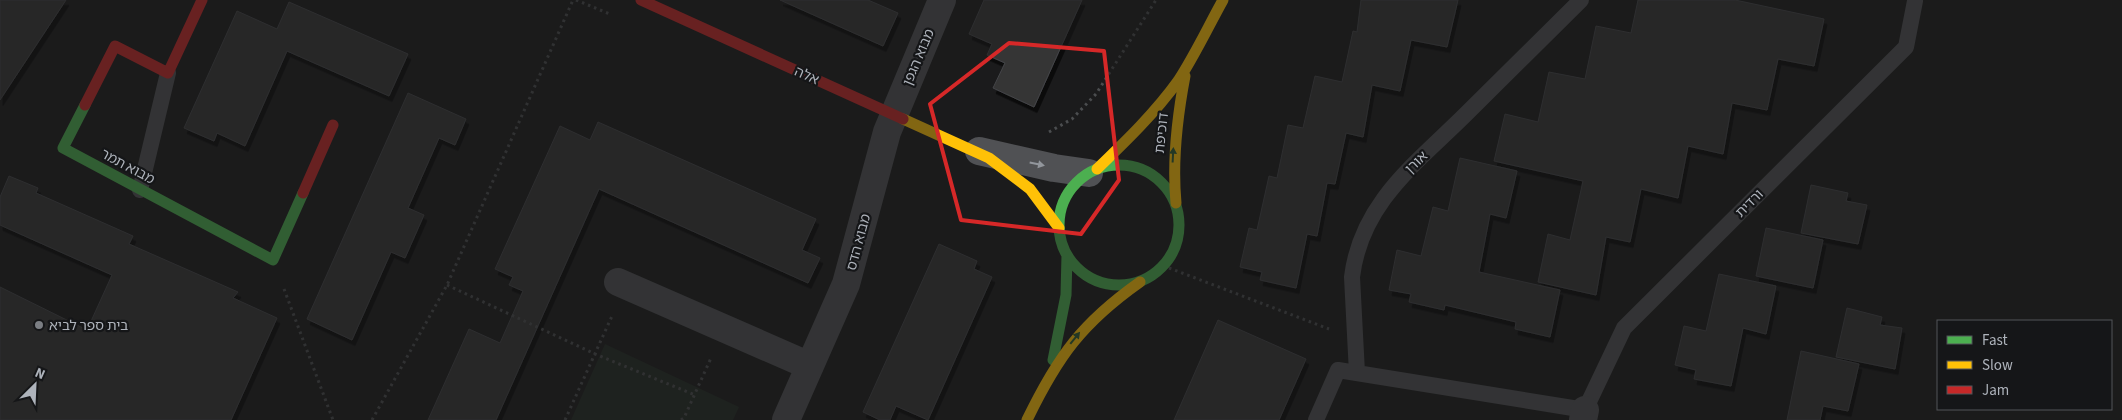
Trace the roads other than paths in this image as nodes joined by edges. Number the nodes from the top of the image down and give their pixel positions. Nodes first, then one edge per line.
1 (202, 0) edge
2 (641, 0) edge
3 (942, 0) edge
4 (1223, 0) edge
5 (1581, 0) edge
6 (1915, 1) edge
7 (1187, 67) junction
8 (168, 73) junction
9 (894, 114) junction
10 (333, 126) dead end
11 (973, 150) junction
12 (1093, 170) junction
13 (140, 190) junction
14 (1176, 203) junction
15 (1059, 228) junction
16 (1067, 255) junction
17 (1141, 281) junction
18 (622, 284) road end
19 (810, 366) junction
20 (1357, 373) junction
21 (1048, 378) junction
22 (1584, 415) edge
23 (786, 420) edge
24 (1027, 420) edge
25 (1316, 420) edge

1 - 8 street
2 - 9 street, אלה
3 - 9 street, מבוא הגפן
4 - 7 street, דוכיפת
5 - 20 lane, אורן
6 - 22 lane, ורדית
7 - 12 street, דוכיפת
14 -> 7 street, דוכיפת
8 - 13 lane
8 - 13 street, מבוא תמר
9 - 11 street, אלה
9 - 19 street, מבוא הדס
10 - 13 street, מבוא תמר
11 -> 12 street, אלה
11 - 15 street, אלה
12 - 14 street
12 - 15 street
14 - 17 street
15 - 16 street
16 - 17 street
16 - 21 street
21 -> 17 street
18 - 19 street
19 - 23 street, מבוא הדס
20 - 22 lane
20 - 25 lane
21 - 24 street

